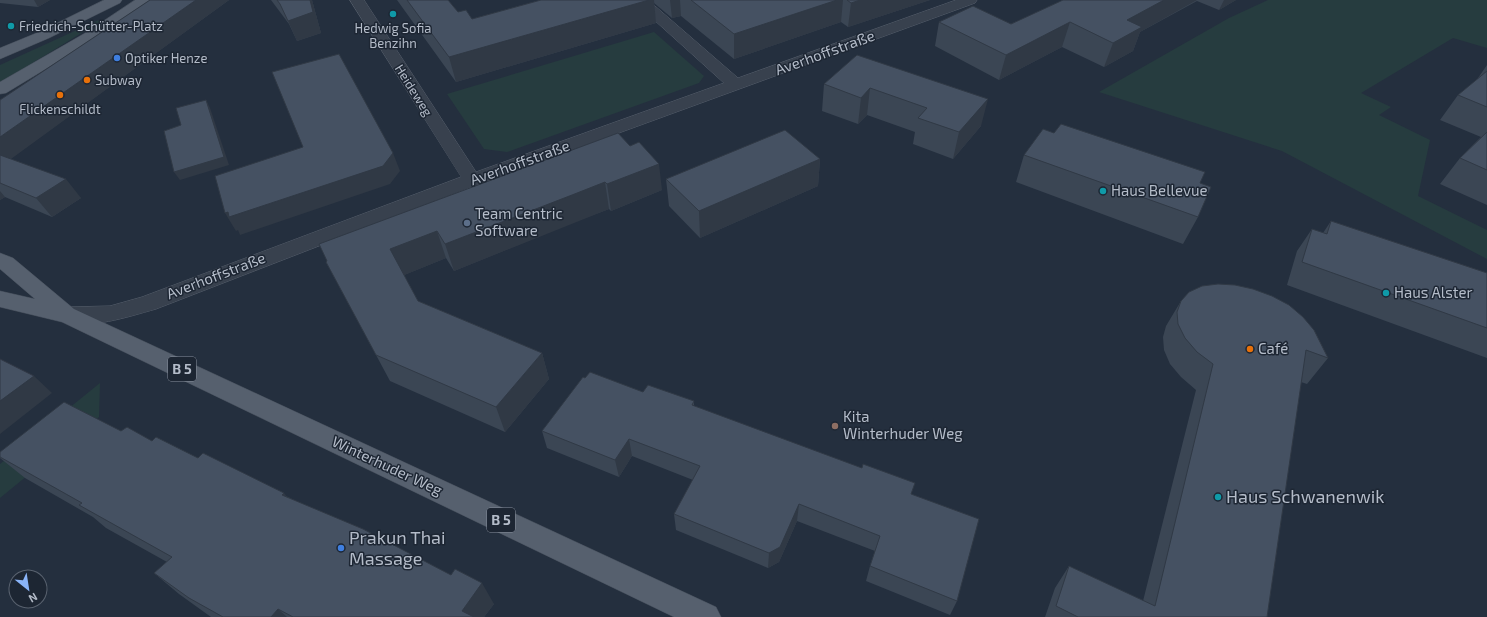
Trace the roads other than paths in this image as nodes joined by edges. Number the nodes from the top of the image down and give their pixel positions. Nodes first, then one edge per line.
1 (115, 0) edge
2 (146, 0) edge
3 (357, 0) edge
4 (639, 0) edge
5 (970, 0) edge
6 (0, 54) edge
7 (736, 85) junction
8 (0, 90) edge
9 (472, 180) junction
10 (0, 260) edge
11 (0, 299) edge
12 (68, 315) junction
13 (706, 617) edge

1 - 6 main road
2 - 8 main road
3 - 9 street, Heideweg
4 - 7 street
5 - 7 street, Averhoffstraße
7 - 9 street, Averhoffstraße
9 - 12 street, Averhoffstraße
10 - 12 main road, Winterhuder Weg / B 5
11 - 12 main road, Winterhuder Weg / B 5
12 - 13 main road, Winterhuder Weg / B 5

